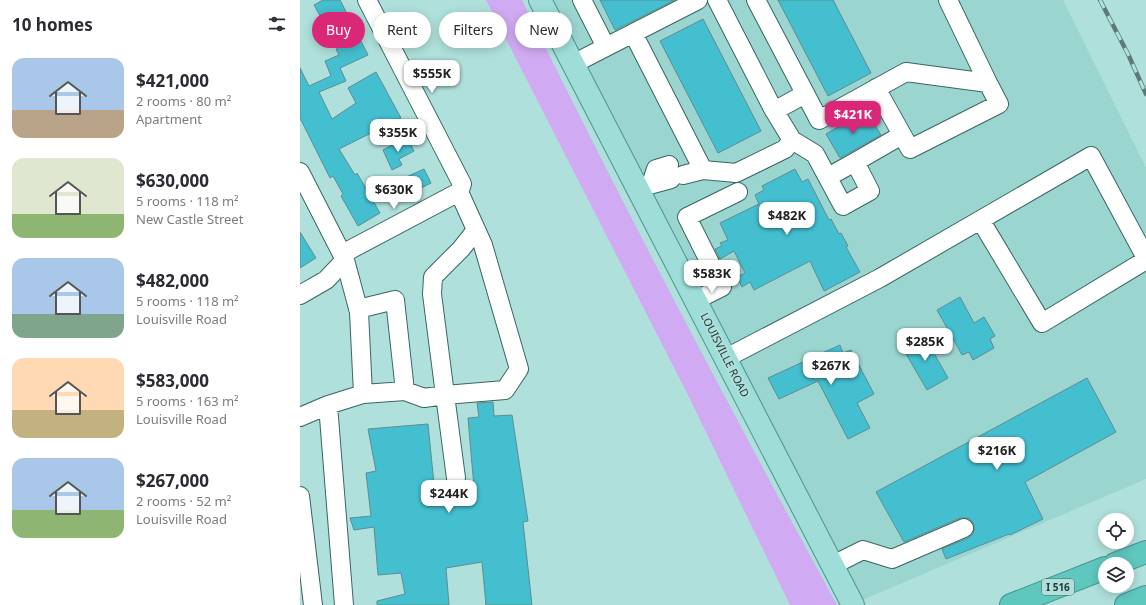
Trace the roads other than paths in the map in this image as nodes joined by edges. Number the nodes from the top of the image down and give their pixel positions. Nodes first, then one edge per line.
1 (367, 0) edge
2 (540, 0) edge
3 (582, 0) edge
4 (698, 0) edge
5 (717, 0) edge
6 (756, 0) edge
7 (948, 0) edge
8 (633, 33) junction
9 (606, 47) junction
10 (573, 64) junction
11 (988, 83) junction
12 (876, 88) junction
13 (805, 94) junction
14 (774, 111) junction
15 (902, 135) junction
16 (792, 140) junction
17 (855, 162) junction
18 (684, 168) junction
19 (300, 172) edge
20 (828, 177) junction
21 (645, 186) junction
22 (459, 192) junction
23 (738, 192) dead end
24 (981, 221) junction
25 (476, 230) junction
26 (344, 257) junction
27 (1146, 259) edge
28 (300, 295) edge
29 (696, 300) junction
30 (358, 309) junction
31 (512, 346) junction
32 (726, 358) junction
33 (532, 364) dead end
34 (405, 391) junction
35 (363, 394) junction
36 (445, 395) junction
37 (328, 405) junction
38 (300, 417) edge
39 (456, 478) dead end
40 (300, 496) edge
41 (964, 528) dead end
42 (1146, 552) edge
43 (1133, 557) edge
44 (833, 565) junction
45 (1098, 571) edge
46 (1146, 597) edge
47 (313, 605) edge
48 (344, 605) edge
49 (853, 605) edge
50 (1011, 605) edge
51 (1126, 605) edge

1 - 22 street
2 - 10 main road, LOUISVILLE ROAD
3 - 9 street
4 - 8 street
5 - 14 street
6 - 13 street
7 - 11 street
8 - 9 street
8 - 18 street
9 - 10 street
10 - 21 main road, LOUISVILLE ROAD
11 - 12 street
11 - 15 street
12 - 13 street
12 - 15 street
13 - 14 street
14 - 16 street
15 - 17 street
16 - 18 street
16 - 20 street
17 - 20 street
17 - 20 street
18 - 21 street
19 - 26 street
21 - 29 main road, LOUISVILLE ROAD
22 - 25 street
22 - 26 street
23 - 29 street
24 - 27 street
24 - 27 street
24 - 32 street
25 - 31 street
25 - 36 street
26 - 28 street
26 - 30 street
29 - 32 main road, LOUISVILLE ROAD
30 - 34 street
30 - 35 street
31 - 33 street
31 - 36 street
32 - 44 main road, LOUISVILLE ROAD
34 - 35 street
34 - 36 street
35 - 37 street
36 - 39 street
37 - 38 street
37 - 48 street
40 - 47 street
41 - 44 street
42 - 43 highway
44 - 49 main road, LOUISVILLE ROAD
45 - 50 highway, I 516
46 - 51 highway

